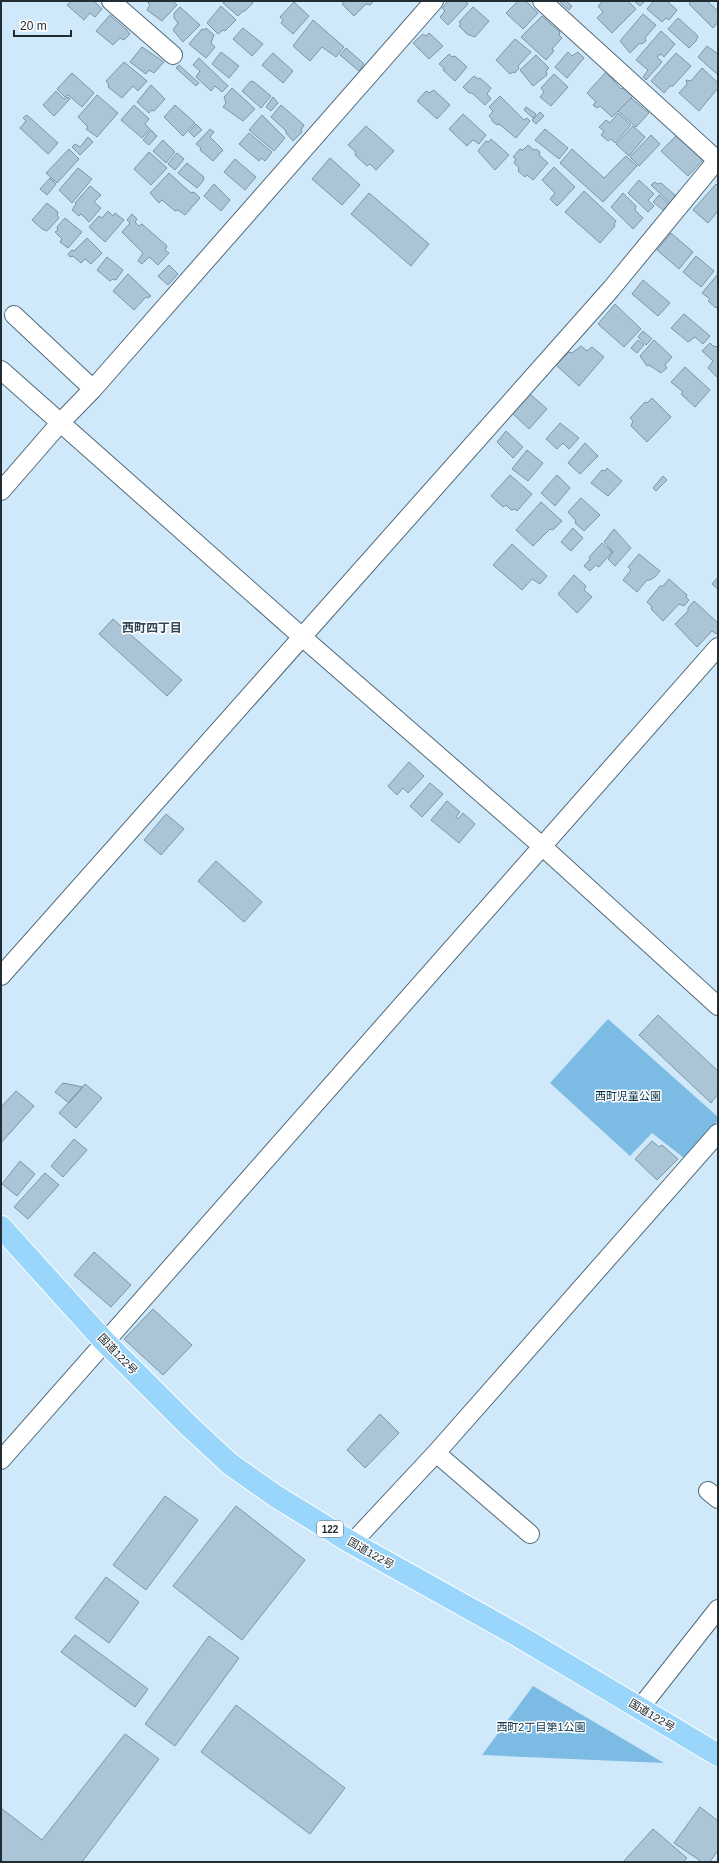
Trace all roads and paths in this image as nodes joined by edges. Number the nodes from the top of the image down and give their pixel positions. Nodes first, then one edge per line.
1 (111, 1) edge
2 (434, 1) edge
3 (542, 1) edge
4 (173, 55) dead end
5 (718, 160) edge
6 (14, 315) dead end
7 (1, 370) edge
8 (93, 390) junction
9 (60, 423) junction
10 (1, 491) edge
11 (301, 636) junction
12 (718, 647) edge
13 (543, 847) junction
14 (1, 976) edge
15 (718, 1006) edge
16 (718, 1133) edge
17 (2, 1230) edge
18 (105, 1342) junction
19 (436, 1453) junction
20 (1, 1460) edge
21 (530, 1534) dead end
22 (352, 1543) junction
23 (718, 1609) edge
24 (640, 1708) junction
25 (718, 1755) edge

1 - 4 street
2 - 8 street
3 - 5 street
5 - 11 street
6 - 8 street
7 - 9 street
8 - 9 street
9 - 10 street
9 - 11 street
11 - 13 street
11 - 14 street
12 - 13 street
13 - 15 street
13 - 18 street
16 - 19 street
17 - 18 highway, 国道122号 / 122
18 - 20 street
18 - 22 highway, 国道122号 / 122
19 - 21 street
19 - 22 street
22 - 24 highway, 国道122号 / 122
23 - 24 street
24 - 25 highway, 国道122号 / 122

